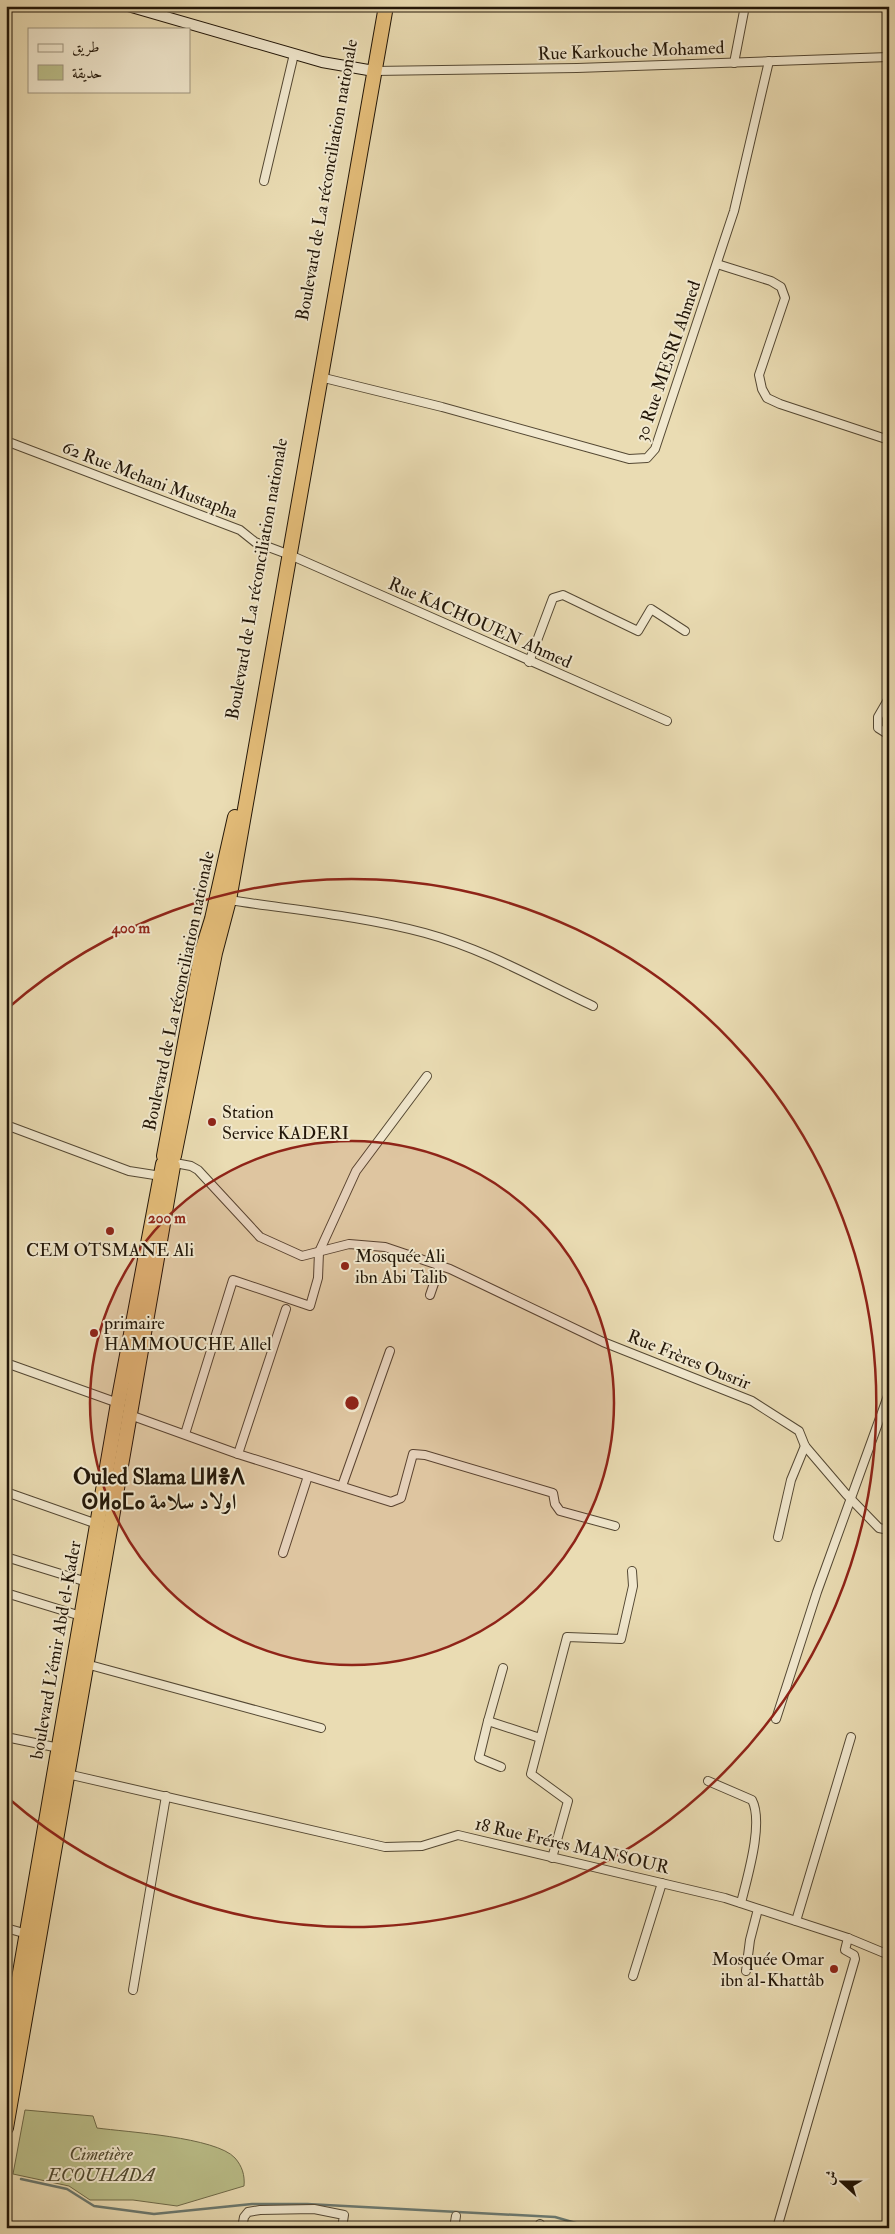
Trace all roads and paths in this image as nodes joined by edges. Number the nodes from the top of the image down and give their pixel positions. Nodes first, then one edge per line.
1 (128, 6) edge
2 (377, 6) edge
3 (386, 6) edge
4 (745, 6) edge
5 (294, 54) junction
6 (889, 57) edge
7 (770, 62) junction
8 (734, 63) junction
9 (370, 71) junction
10 (264, 181) dead end
11 (717, 264) junction
12 (320, 377) junction
13 (889, 440) edge
14 (6, 441) edge
15 (286, 554) junction
16 (685, 631) dead end
17 (528, 662) junction
18 (889, 698) edge
19 (667, 721) dead end
20 (889, 734) edge
21 (229, 900) junction
22 (593, 1006) dead end
23 (427, 1076) dead end
24 (6, 1125) edge
25 (168, 1163) junction
26 (319, 1252) junction
27 (440, 1266) junction
28 (430, 1295) dead end
29 (286, 1309) dead end
30 (390, 1351) dead end
31 (6, 1364) edge
32 (889, 1393) edge
33 (118, 1403) junction
34 (130, 1415) junction
35 (185, 1434) junction
36 (805, 1446) junction
37 (238, 1454) junction
38 (308, 1476) junction
39 (342, 1486) junction
40 (6, 1492) edge
41 (850, 1498) junction
42 (97, 1524) junction
43 (615, 1526) dead end
44 (889, 1530) edge
45 (778, 1537) dead end
46 (284, 1553) dead end
47 (6, 1557) edge
48 (632, 1571) dead end
49 (87, 1582) junction
50 (6, 1593) edge
51 (81, 1616) junction
52 (86, 1664) junction
53 (503, 1668) dead end
54 (776, 1719) dead end
55 (488, 1721) junction
56 (322, 1728) dead end
57 (6, 1737) edge
58 (851, 1737) dead end
59 (540, 1738) junction
60 (58, 1748) junction
61 (501, 1768) dead end
62 (67, 1774) junction
63 (708, 1781) dead end
64 (166, 1796) junction
65 (552, 1858) junction
66 (662, 1882) junction
67 (741, 1904) junction
68 (758, 1909) junction
69 (796, 1921) junction
70 (6, 1928) edge
71 (27, 1934) junction
72 (848, 1938) junction
73 (889, 1954) edge
74 (746, 1971) dead end
75 (633, 1976) dead end
76 (133, 1990) dead end
77 (6, 2054) edge
78 (6, 2128) edge
79 (456, 2216) dead end
80 (242, 2228) edge
81 (342, 2228) edge
82 (454, 2228) edge
83 (777, 2228) edge

1 - 5 street
2 - 9 highway, Boulevard de La réconciliation nationale
3 - 9 highway, Boulevard de La réconciliation nationale
4 - 8 street
5 - 9 street
5 - 10 street
6 - 7 street, Rue Karkouche Mohamed
7 - 8 street, Rue Karkouche Mohamed
7 - 11 street, 30 Rue MESRI Ahmed
8 - 9 street, Rue Karkouche Mohamed
9 - 12 highway
9 - 15 highway, Boulevard de La réconciliation nationale
11 - 12 street, 30 Rue MESRI Ahmed
11 - 13 street
12 - 15 highway
14 - 15 street, 62 Rue Mehani Mustapha
15 - 17 street, Rue KACHOUEN Ahmed
15 - 21 highway
15 - 25 highway, Boulevard de La réconciliation nationale
16 - 17 street
17 - 19 street, Rue KACHOUEN Ahmed
18 - 20 street
21 - 22 street
21 - 25 highway
23 - 26 street
24 - 25 street, Rue Frères Ousrir
25 - 26 street, Rue Frères Ousrir
25 - 33 highway, boulevard L'émir Abd el-Kader
25 - 34 highway
26 - 27 street, Rue Frères Ousrir
26 - 35 street
27 - 28 street
27 - 36 street, Rue Frères Ousrir
29 - 37 street
30 - 39 street
31 - 33 street
32 - 41 street
33 - 42 highway, boulevard L'émir Abd el-Kader
34 - 35 street
34 - 52 highway
35 - 37 street
36 - 41 street, Rue Frères Ousrir
36 - 45 street
37 - 38 street
38 - 39 street
38 - 46 street
39 - 43 street
40 - 42 street
41 - 44 street, Rue Frères Ousrir
41 - 54 street
42 - 49 highway, boulevard L'émir Abd el-Kader
47 - 49 street
48 - 59 street
49 - 51 highway, boulevard L'émir Abd el-Kader
50 - 51 street
51 - 60 highway, boulevard L'émir Abd el-Kader
52 - 56 street
52 - 62 highway
53 - 55 street
55 - 59 street
55 - 61 street
57 - 60 street
58 - 69 street
59 - 65 street
60 - 71 highway, boulevard L'émir Abd el-Kader
62 - 64 street, 18 Rue Fréres MANSOUR
62 - 78 highway
63 - 67 street
64 - 65 street, 18 Rue Fréres MANSOUR
64 - 76 street
65 - 66 street, 18 Rue Fréres MANSOUR
66 - 67 street, 18 Rue Fréres MANSOUR
66 - 75 street
67 - 68 street, 18 Rue Fréres MANSOUR
68 - 69 street, 18 Rue Fréres MANSOUR
68 - 74 street
69 - 72 street, 18 Rue Fréres MANSOUR
70 - 71 street
71 - 77 highway, boulevard L'émir Abd el-Kader
72 - 73 street, 18 Rue Fréres MANSOUR
72 - 83 street
79 - 82 street
80 - 81 street

